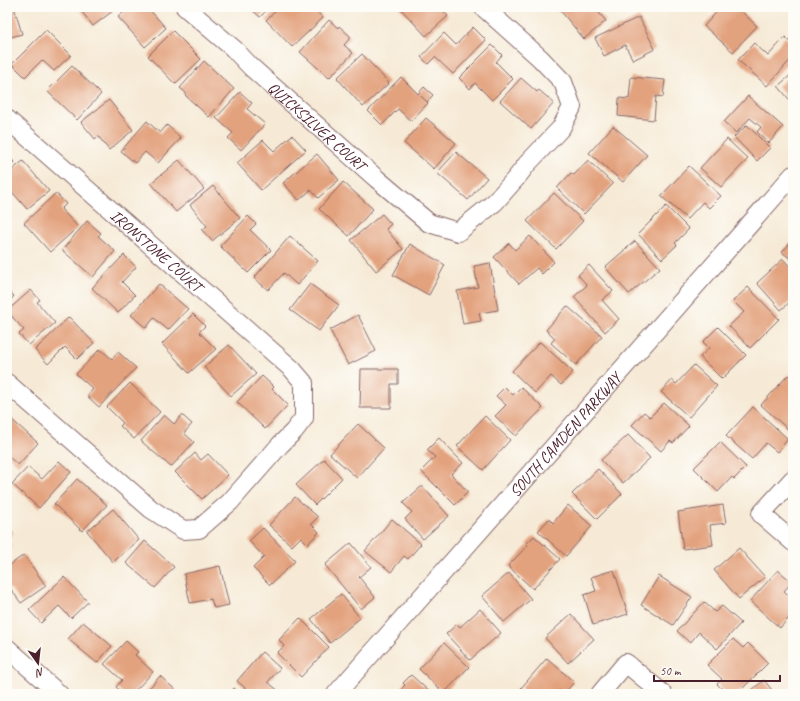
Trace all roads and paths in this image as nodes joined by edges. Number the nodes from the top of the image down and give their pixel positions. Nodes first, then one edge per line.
1 (185, 7) edge
2 (483, 7) edge
3 (7, 119) edge
4 (793, 175) edge
5 (7, 382) edge
6 (793, 478) edge
7 (793, 542) edge
8 (7, 648) edge
9 (59, 694) edge
10 (336, 694) edge
11 (600, 694) edge
12 (663, 694) edge

1 - 2 street, QUICKSILVER COURT
3 - 5 street, IRONSTONE COURT
4 - 10 street, SOUTH CAMDEN PARKWAY
6 - 7 street
8 - 9 street
11 - 12 street

